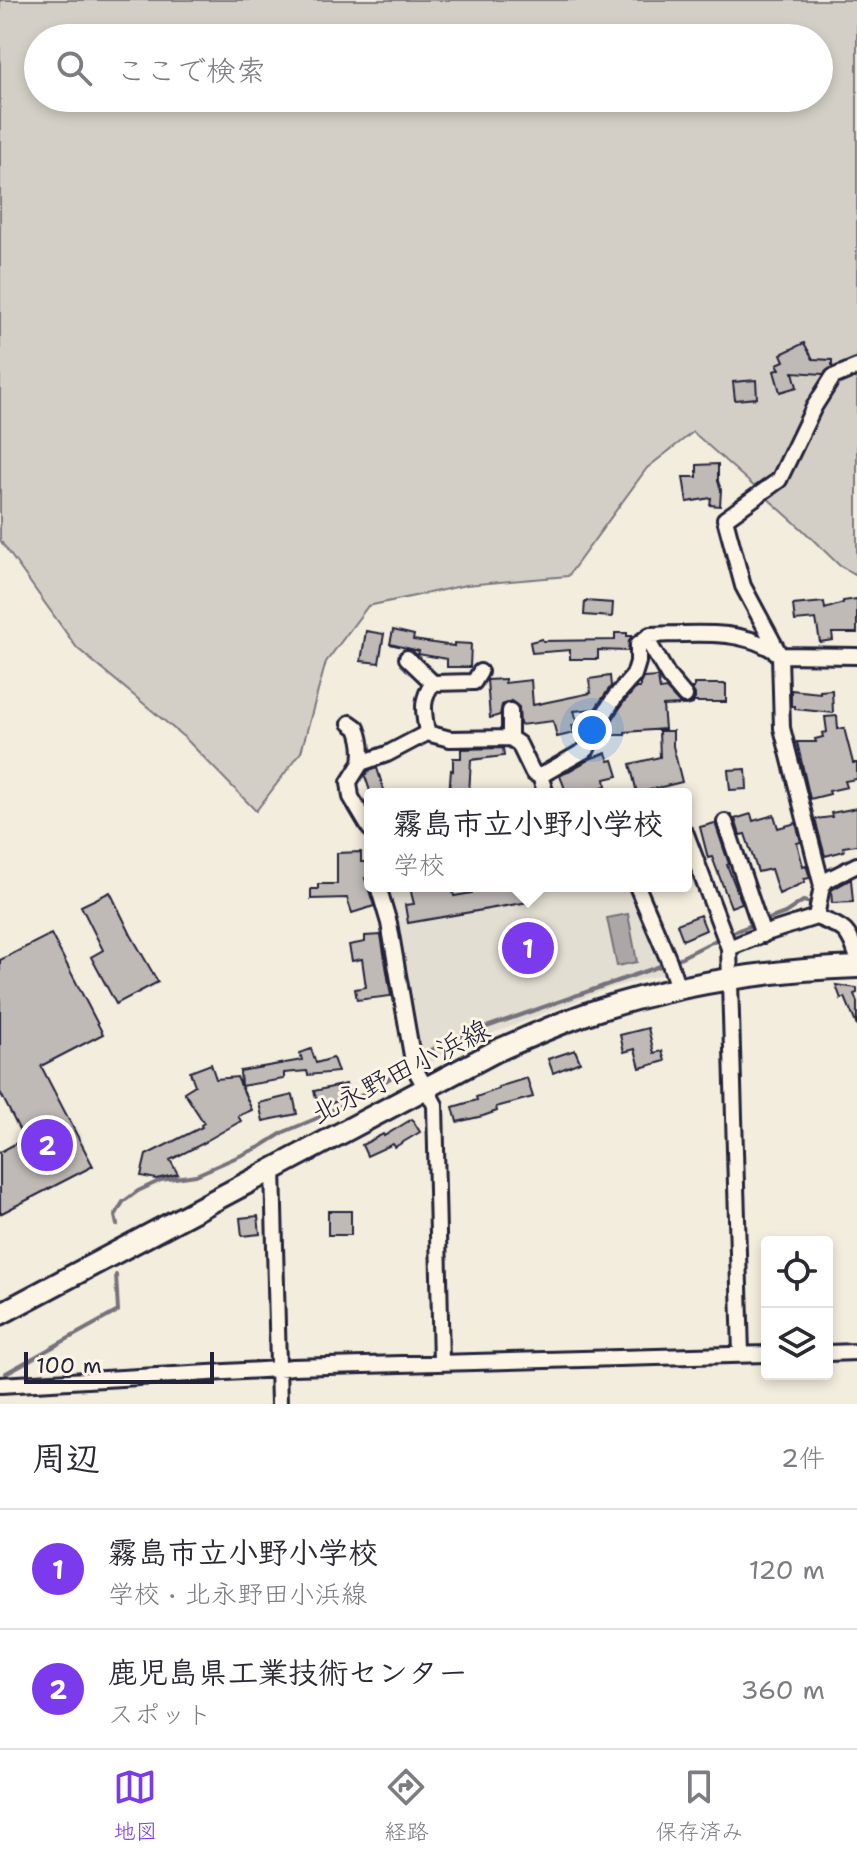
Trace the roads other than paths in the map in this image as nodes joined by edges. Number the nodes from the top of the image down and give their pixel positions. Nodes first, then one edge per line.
1 (857, 367) edge
2 (646, 638) junction
3 (780, 655) junction
4 (857, 656) edge
5 (407, 658) dead end
6 (480, 672) dead end
7 (433, 683) junction
8 (685, 696) dead end
9 (510, 711) dead end
10 (350, 723) dead end
11 (427, 733) junction
12 (510, 738) junction
13 (361, 763) junction
14 (540, 776) junction
15 (544, 788) edge
16 (364, 819) edge
17 (725, 822) dead end
18 (692, 850) edge
19 (857, 865) edge
20 (822, 888) junction
21 (380, 892) edge
22 (639, 892) edge
23 (817, 912) junction
24 (762, 932) junction
25 (725, 940) junction
26 (857, 956) edge
27 (857, 967) edge
28 (673, 973) junction
29 (730, 978) junction
30 (425, 1088) junction
31 (273, 1168) junction
32 (0, 1314) edge
33 (857, 1352) edge
34 (833, 1353) edge
35 (741, 1354) junction
36 (761, 1354) edge
37 (441, 1362) junction
38 (278, 1369) junction
39 (0, 1385) edge
40 (279, 1404) edge

1 - 3 street
2 - 3 street
2 - 8 street
2 - 14 street
3 - 4 street
3 - 20 street
5 - 7 street
6 - 7 street
7 - 11 street
9 - 12 street
10 - 13 street
11 - 12 street
11 - 13 street
12 - 14 street
13 - 16 street
14 - 15 street
17 - 24 street
18 - 25 street
19 - 20 street
20 - 23 street
21 - 30 street
22 - 28 street
23 - 24 street
23 - 26 street
24 - 25 street
25 - 29 street
27 - 29 main road, 北永野田小浜線
28 - 29 main road, 北永野田小浜線
28 - 30 main road, 北永野田小浜線
29 - 35 street
30 - 31 main road, 北永野田小浜線
30 - 37 street
31 - 32 main road, 北永野田小浜線
31 - 38 street
33 - 34 street
35 - 36 street
35 - 37 street
37 - 38 street
38 - 39 street
38 - 40 street

